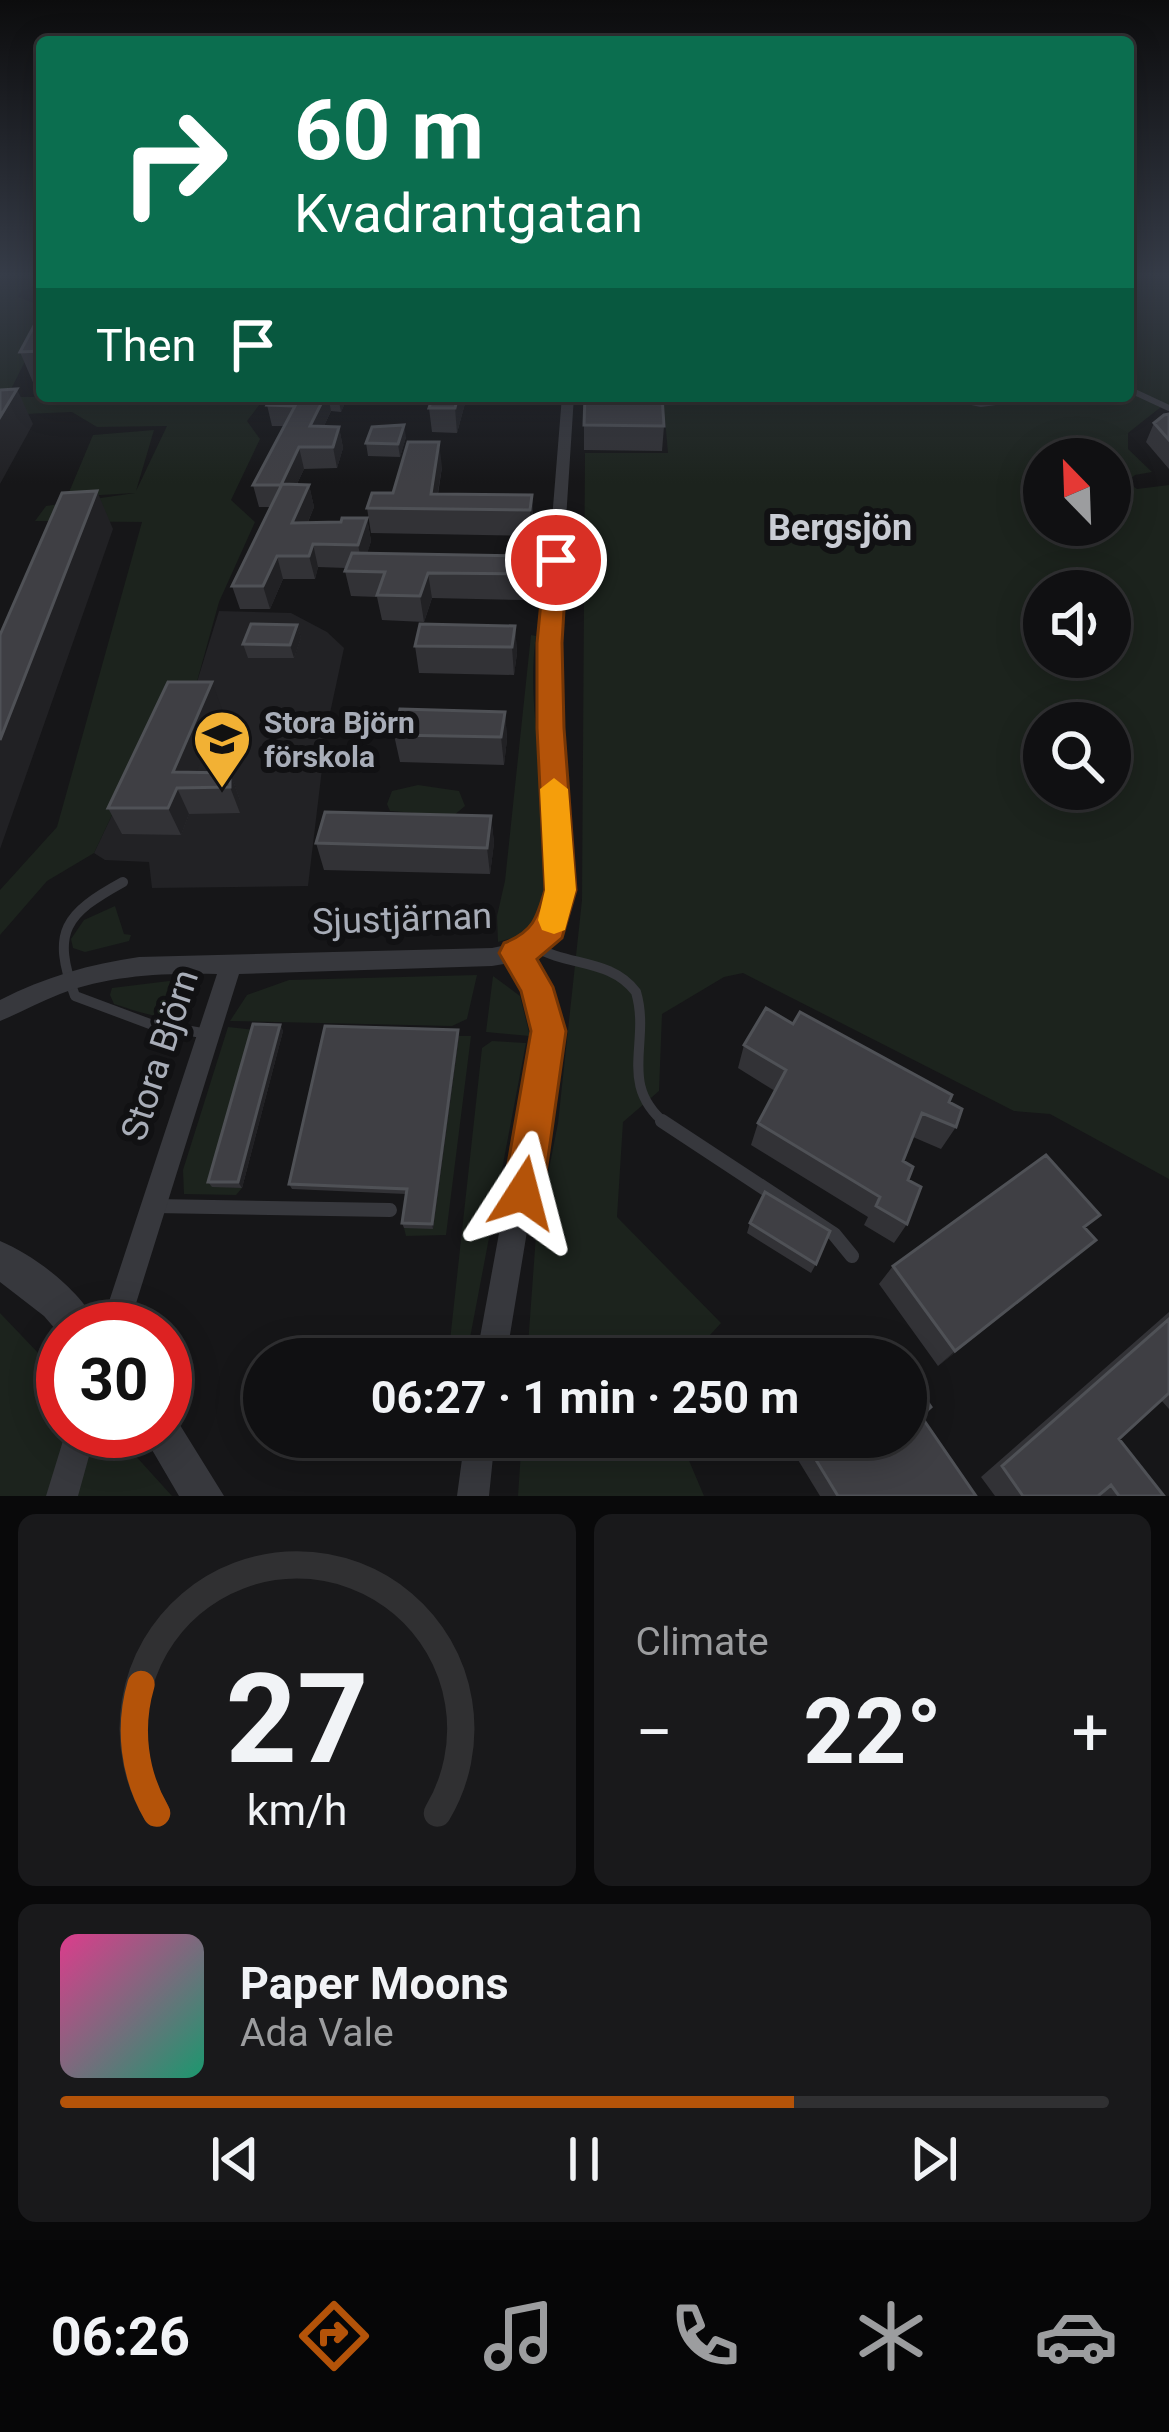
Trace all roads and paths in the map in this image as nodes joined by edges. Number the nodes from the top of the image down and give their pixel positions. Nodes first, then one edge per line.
1 (1134, 392) edge
2 (568, 402) edge
3 (1169, 408) edge
4 (123, 882) dead end
5 (525, 949) junction
6 (231, 965) junction
7 (68, 979) junction
8 (0, 1011) edge
9 (208, 1034) junction
10 (152, 1206) junction
11 (390, 1210) dead end
12 (853, 1256) dead end
13 (0, 1259) edge
14 (51, 1302) edge
15 (122, 1302) edge
16 (494, 1338) edge
17 (73, 1458) edge
18 (178, 1458) edge
19 (478, 1458) edge
20 (62, 1496) edge
21 (202, 1496) edge
22 (473, 1496) edge

1 - 3 lane
2 - 5 street
4 - 7 lane
5 - 6 street, Sjustjärnan
5 - 12 lane, Sjustjärnan
5 - 16 street, Sjustjärnan
6 - 7 street, Stora Björn
6 - 9 street, Stora Björn
7 - 8 street, Stora Björn
7 - 9 lane
9 - 10 street, Stora Björn
10 - 11 lane
10 - 15 street, Stora Björn
13 - 14 street
17 - 20 street
18 - 21 street
19 - 22 street

